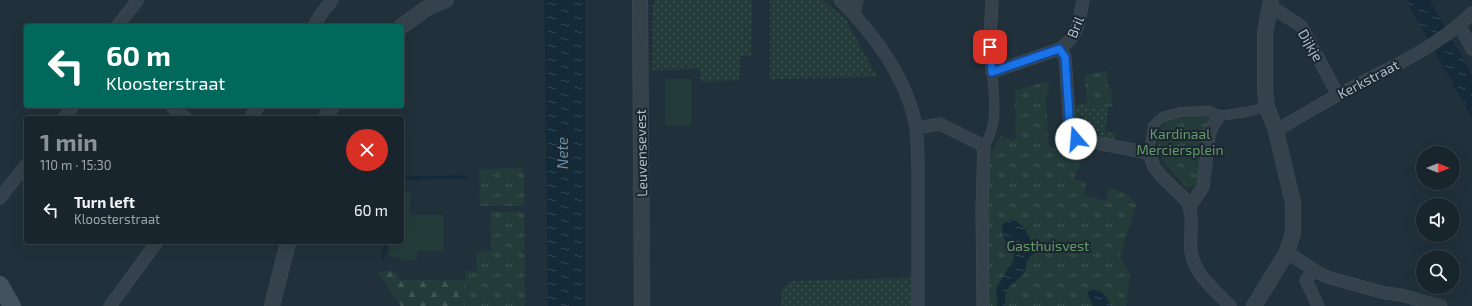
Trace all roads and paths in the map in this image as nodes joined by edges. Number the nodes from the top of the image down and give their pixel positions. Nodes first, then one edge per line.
1 (138, 0) edge
2 (446, 0) edge
3 (630, 0) edge
4 (635, 0) edge
5 (640, 0) edge
6 (840, 0) edge
7 (857, 0) edge
8 (992, 0) edge
9 (1084, 0) edge
10 (326, 2) edge
11 (1271, 3) edge
12 (1472, 13) edge
13 (854, 14) junction
14 (119, 24) edge
15 (315, 24) edge
16 (404, 25) edge
17 (1456, 29) junction
18 (1059, 49) junction
19 (1472, 49) edge
20 (992, 72) junction
21 (1338, 95) junction
22 (1267, 106) junction
23 (174, 108) edge
24 (184, 116) edge
25 (1219, 116) junction
26 (916, 128) junction
27 (1276, 130) junction
28 (984, 146) junction
29 (1149, 153) junction
30 (24, 168) edge
31 (0, 198) edge
32 (1190, 206) junction
33 (156, 244) edge
34 (288, 244) edge
35 (1287, 252) junction
36 (1314, 270) junction
37 (0, 285) edge
38 (12, 306) edge
39 (110, 306) edge
40 (272, 306) edge
41 (642, 306) edge
42 (918, 306) edge
43 (983, 306) edge
44 (1230, 306) edge
45 (1254, 306) edge
46 (1318, 306) edge
47 (1441, 306) edge

1 - 14 street
2 - 16 street
3 - 4 street
5 - 41 street, Leuvensevest
6 - 13 street
7 - 13 street
8 - 20 street
9 - 18 street, Bril
10 - 15 street
11 - 21 street, Dijkje
11 - 22 street
12 - 17 street, Kerkstraat
13 - 26 street
17 - 19 street
17 - 21 street, Kerkstraat
18 - 20 street
18 - 29 street
20 - 28 street
21 - 27 street, Kerkstraat
22 - 25 street
22 - 27 street
23 - 24 street
25 - 29 street
25 - 32 street
26 - 28 street
26 - 42 street
27 - 35 street
28 - 43 street
29 - 32 street
30 - 31 street
32 - 44 street
33 - 39 street
34 - 40 street
35 - 36 street
35 - 45 street
36 - 46 street
36 - 47 street
37 - 38 main road

